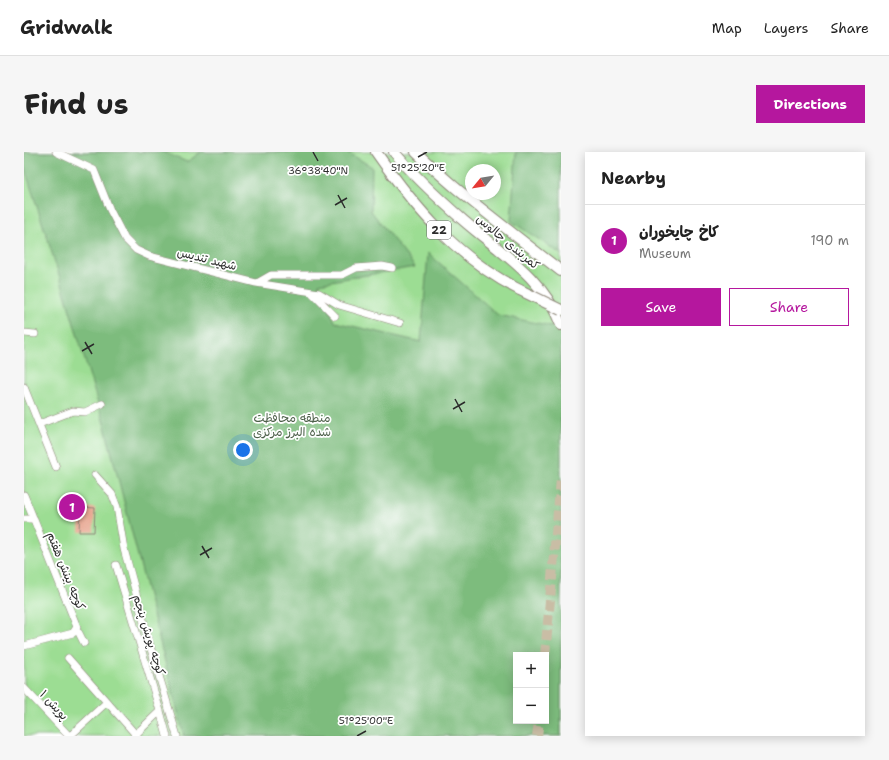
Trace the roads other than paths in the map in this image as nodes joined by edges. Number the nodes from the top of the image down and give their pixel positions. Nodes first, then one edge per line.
1 (56, 152) edge
2 (376, 152) edge
3 (394, 152) edge
4 (416, 152) edge
5 (392, 268) dead end
6 (561, 270) edge
7 (256, 283) junction
8 (311, 292) junction
9 (561, 310) edge
10 (335, 316) dead end
11 (400, 323) dead end
12 (561, 325) edge
13 (24, 333) edge
14 (35, 334) dead end
15 (24, 387) edge
16 (102, 404) dead end
17 (39, 424) junction
18 (56, 467) dead end
19 (95, 475) dead end
20 (24, 495) edge
21 (24, 519) edge
22 (34, 519) junction
23 (116, 565) dead end
24 (75, 630) junction
25 (84, 643) dead end
26 (24, 646) edge
27 (68, 658) dead end
28 (24, 688) edge
29 (107, 702) junction
30 (160, 711) junction
31 (70, 736) edge
32 (135, 736) edge
33 (167, 736) edge
34 (177, 736) edge

1 - 7 street, شهید تندیس
2 - 9 highway, 22, bridge
3 - 12 highway, کمربندی چالوس
4 - 6 highway
5 - 7 street
7 - 8 street, شهید تندیس
8 - 10 street
8 - 11 street, شهید تندیس
13 - 14 street
15 - 17 street
16 - 17 street
17 - 18 street
19 - 34 street
20 - 22 street, کوچه بینش هفتم
21 - 22 street
22 - 24 street, کوچه بینش هفتم
23 - 30 street, کوچه پویش پنجم
24 - 25 street
24 - 26 street
27 - 29 street
28 - 31 street, پویش ۱
29 - 31 street
29 - 32 street
30 - 32 street
30 - 33 street, کوچه پویش پنجم

